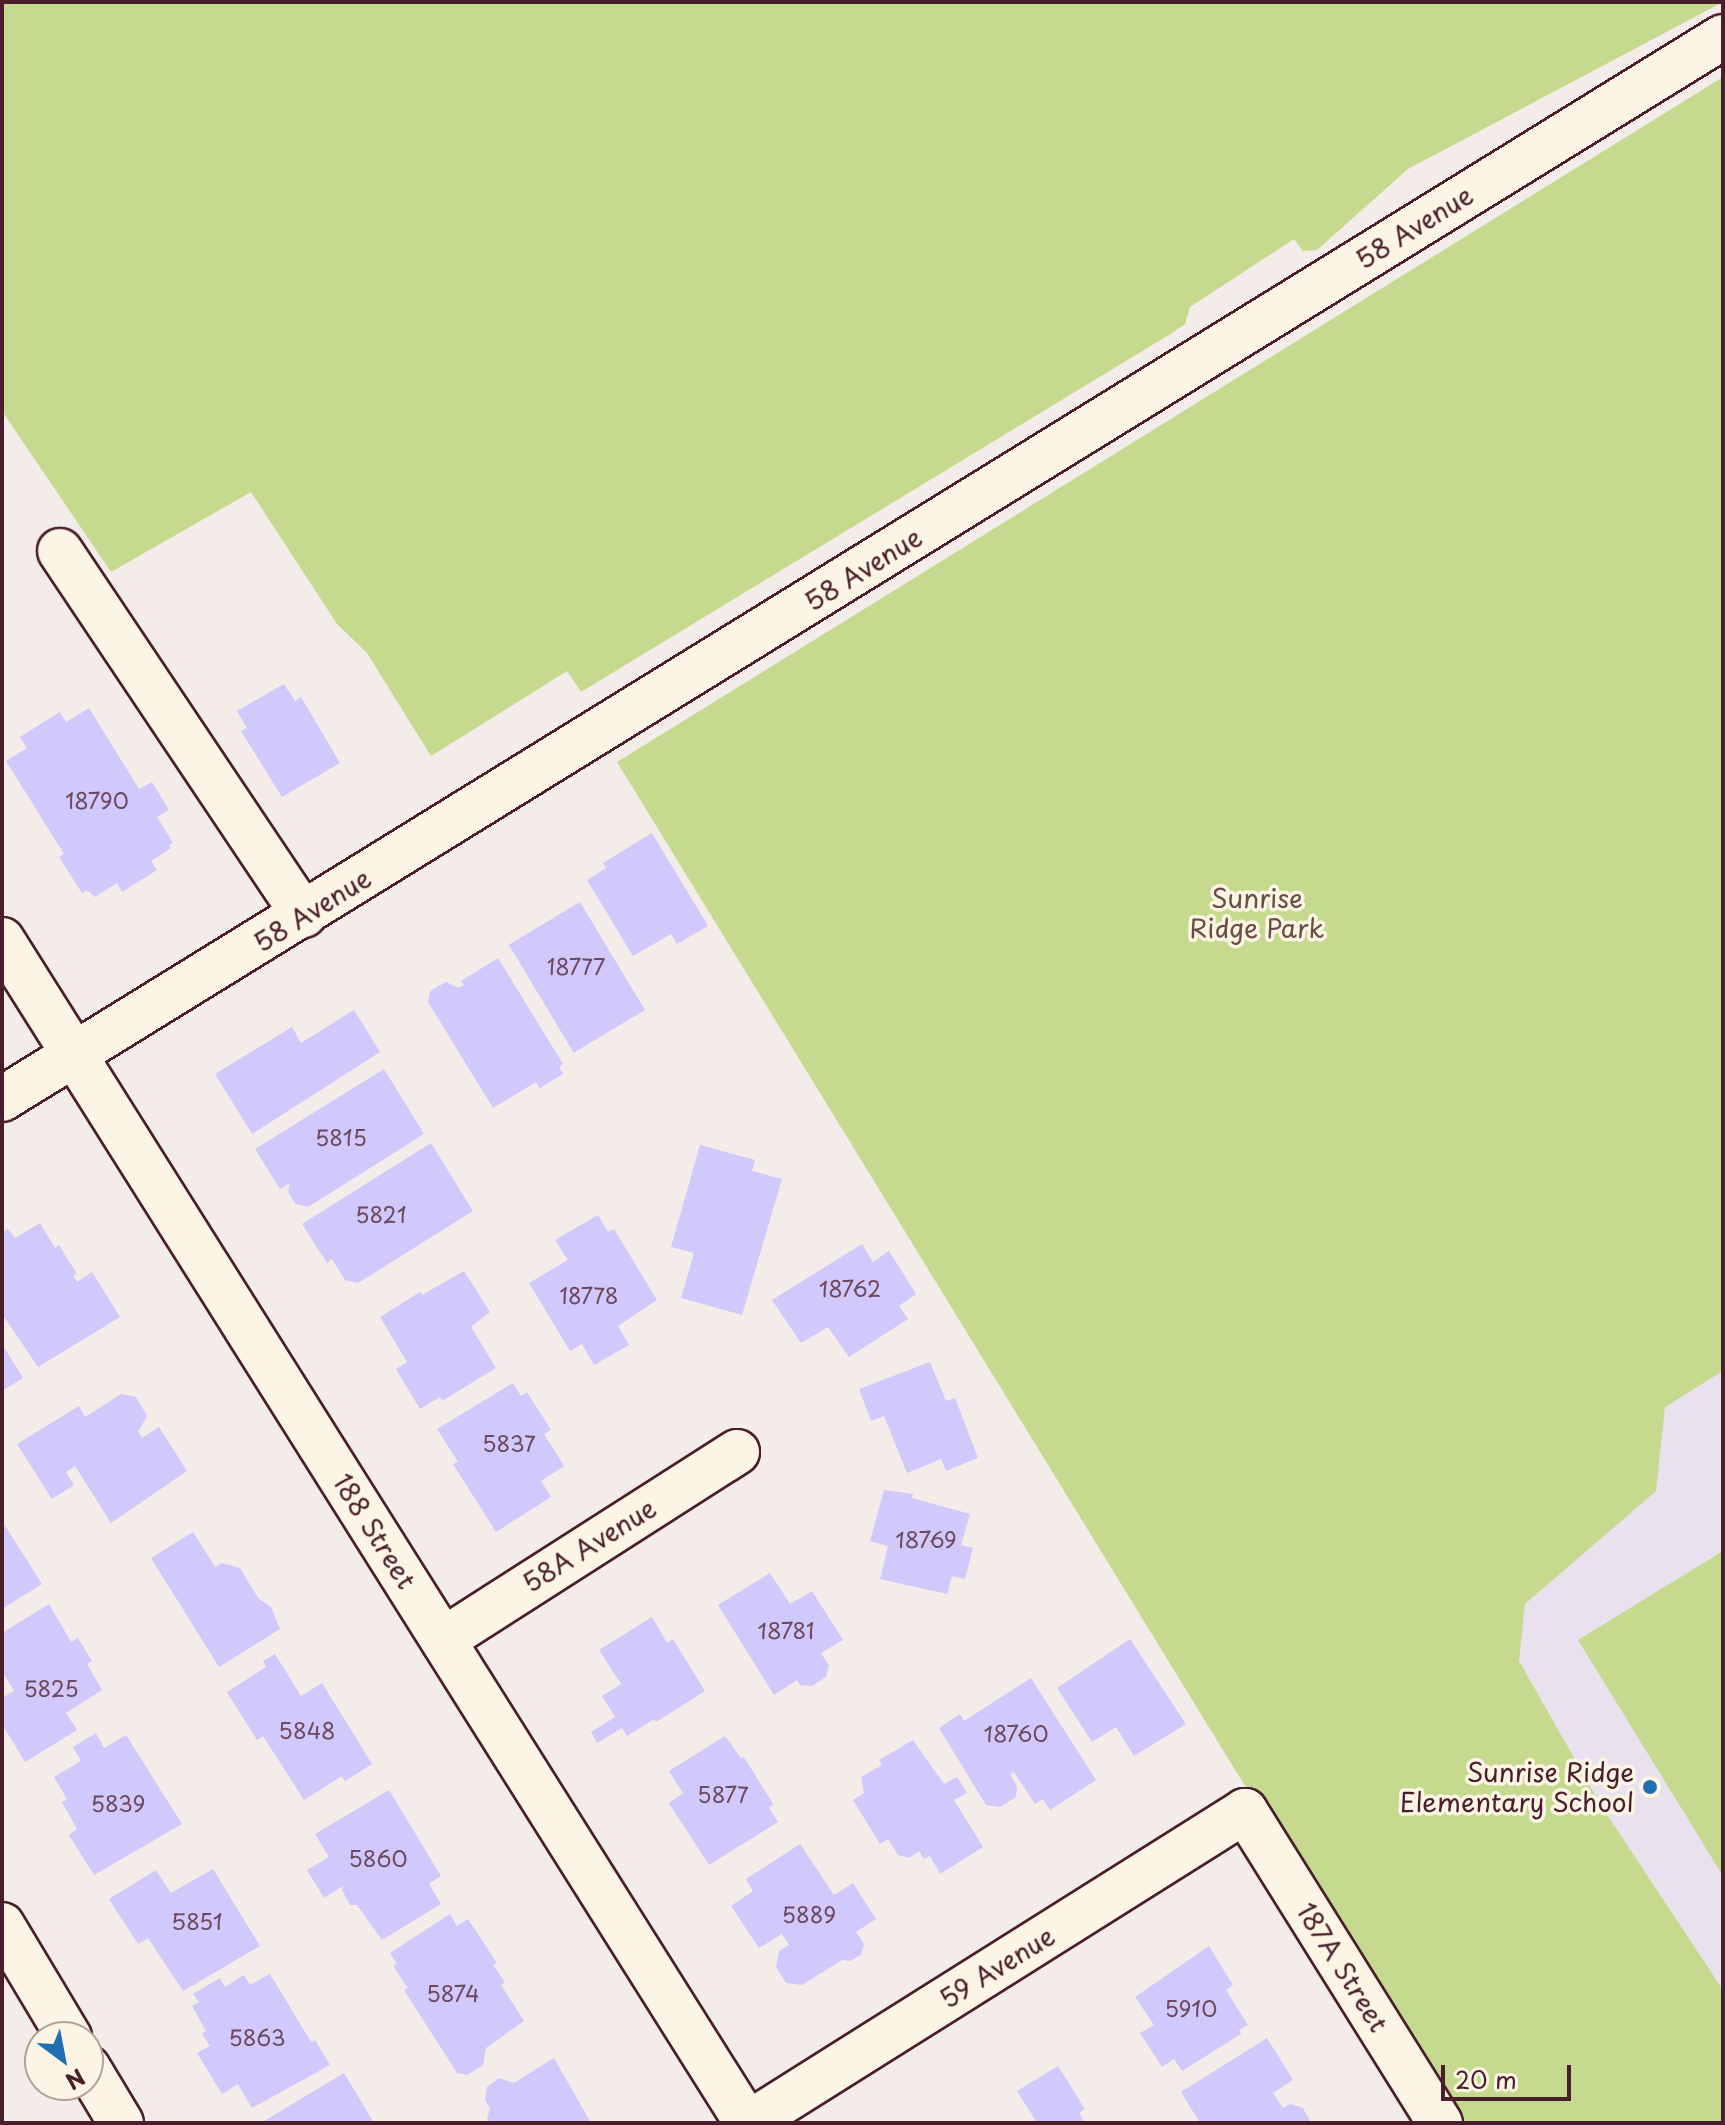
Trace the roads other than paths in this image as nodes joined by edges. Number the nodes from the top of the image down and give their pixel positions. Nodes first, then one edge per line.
1 (1723, 37) edge
2 (60, 551) dead end
3 (304, 915) junction
4 (2, 940) edge
5 (76, 1055) junction
6 (2, 1099) edge
7 (737, 1452) dead end
8 (443, 1640) junction
9 (1245, 1811) joint
10 (2, 1925) edge
11 (59, 2021) edge
12 (104, 2095) edge
13 (121, 2123) edge
14 (748, 2123) edge
15 (1440, 2123) edge

1 - 3 street, 58 Avenue
2 - 3 street
3 - 5 street, 58 Avenue
4 - 5 street, 188 Street
5 - 6 street, 58 Avenue
5 - 8 street, 188 Street
7 - 8 street, 58A Avenue
8 - 14 street, 188 Street
9 - 14 street, 59 Avenue
9 - 15 street, 187A Street
10 - 11 street
12 - 13 street

